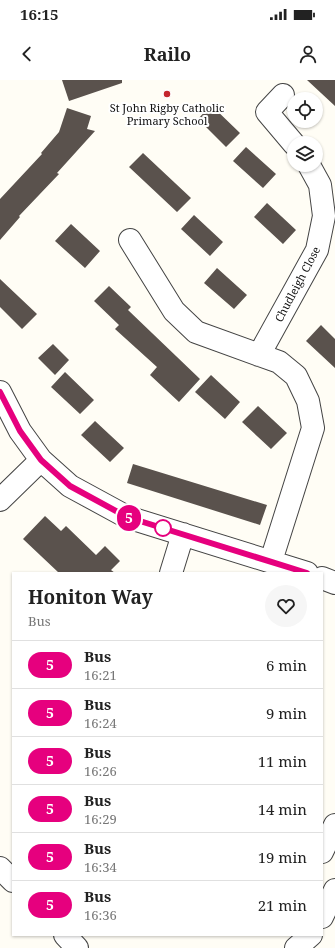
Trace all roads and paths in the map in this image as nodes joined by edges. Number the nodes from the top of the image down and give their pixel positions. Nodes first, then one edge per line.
1 (284, 95) dead end
2 (288, 136) edge
3 (313, 172) edge
4 (130, 240) dead end
5 (259, 355) junction
6 (0, 392) edge
7 (41, 460) junction
8 (0, 500) edge
9 (183, 534) junction
10 (271, 561) junction
11 (170, 572) edge
12 (304, 572) edge
13 (323, 578) edge
14 (335, 583) edge
15 (335, 825) edge
16 (323, 850) edge
17 (0, 868) edge
18 (12, 880) edge
19 (335, 890) edge
20 (323, 916) edge
21 (66, 936) edge
22 (292, 936) edge
23 (310, 936) edge
24 (77, 948) edge
25 (292, 948) edge
26 (296, 948) edge

1 - 2 street
3 - 5 street, Chudleigh Close
4 - 5 street
5 - 10 street
6 - 7 street
7 - 8 street
7 - 9 street
9 - 10 street
9 - 11 street
10 - 12 street
13 - 14 street
15 - 16 street
17 - 18 street
19 - 20 street
21 - 24 street
22 - 25 street
23 - 26 street

